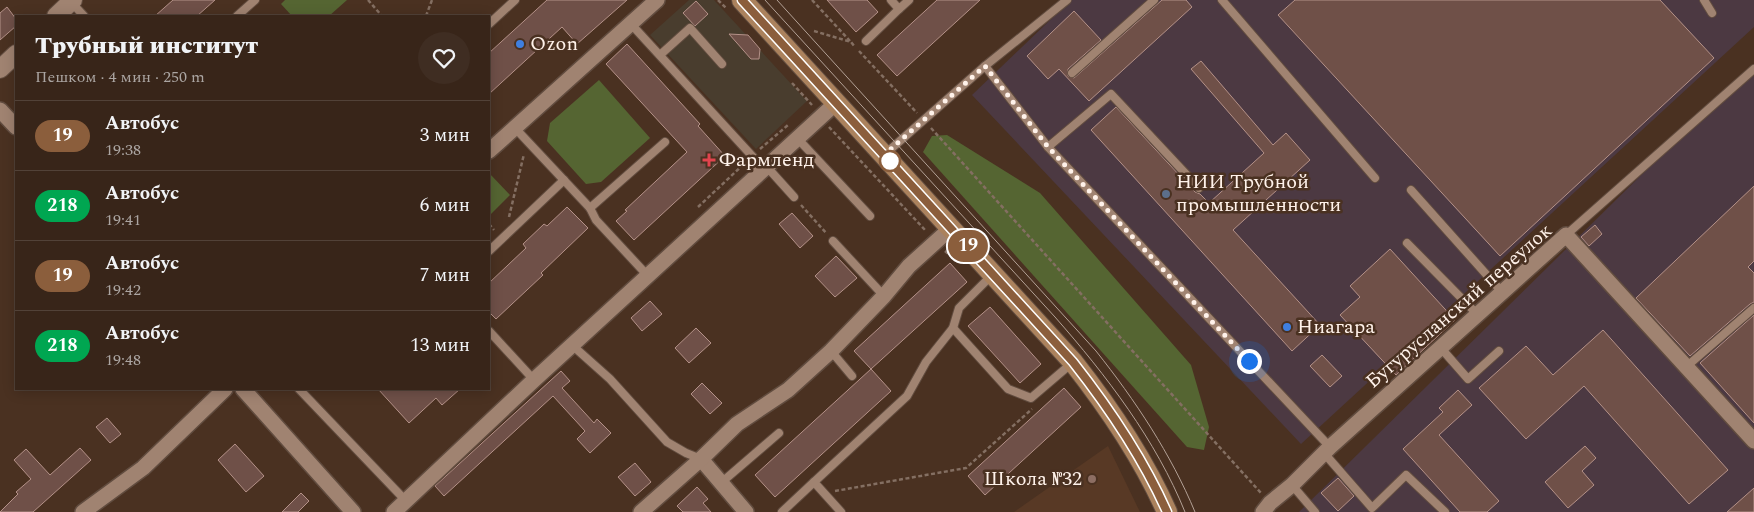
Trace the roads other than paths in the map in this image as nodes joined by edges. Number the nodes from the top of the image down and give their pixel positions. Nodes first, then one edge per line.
1 (255, 0) edge
2 (515, 0) edge
3 (657, 0) edge
4 (742, 0) edge
5 (891, 0) edge
6 (909, 0) edge
7 (1067, 0) edge
8 (1154, 0) edge
9 (1222, 0) edge
10 (1704, 0) edge
11 (63, 6) edge
12 (899, 9) junction
13 (1712, 13) dead end
14 (82, 15) edge
15 (238, 15) edge
16 (490, 23) edge
17 (631, 24) junction
18 (866, 40) dead end
19 (15, 55) edge
20 (660, 55) junction
21 (722, 64) dead end
22 (985, 66) junction
23 (0, 69) edge
24 (1754, 69) edge
25 (1072, 73) dead end
26 (836, 103) junction
27 (0, 110) edge
28 (15, 126) edge
29 (515, 128) junction
30 (798, 139) junction
31 (665, 142) dead end
32 (1048, 147) junction
33 (490, 150) edge
34 (884, 155) junction
35 (766, 168) junction
36 (1375, 178) dead end
37 (564, 180) junction
38 (1199, 188) dead end
39 (1412, 190) dead end
40 (794, 197) road end
41 (590, 208) junction
42 (870, 216) dead end
43 (951, 228) junction
44 (1566, 235) junction
45 (833, 241) road end
46 (1407, 243) dead end
47 (490, 250) edge
48 (993, 274) junction
49 (648, 276) junction
50 (1502, 292) junction
51 (884, 296) junction
52 (1754, 308) edge
53 (1477, 314) junction
54 (953, 328) junction
55 (490, 332) edge
56 (573, 346) junction
57 (1440, 347) junction
58 (831, 351) junction
59 (1499, 351) dead end
60 (1073, 362) junction
61 (1686, 367) junction
62 (852, 376) dead end
63 (534, 380) junction
64 (224, 390) edge
65 (245, 390) edge
66 (301, 390) edge
67 (778, 433) dead end
68 (1754, 441) edge
69 (1327, 450) junction
70 (701, 459) junction
71 (722, 482) junction
72 (814, 482) junction
73 (1292, 485) junction
74 (406, 501) junction
75 (1267, 507) edge
76 (83, 512) edge
77 (353, 512) edge
78 (394, 512) edge
79 (641, 512) edge
80 (746, 512) edge
81 (782, 512) edge
82 (841, 512) edge
83 (1167, 512) edge
84 (1315, 512) edge
85 (1445, 512) edge

1 - 15 lane
2 - 16 lane
3 - 17 street
4 - 26 main road
5 - 12 lane
6 - 12 lane
7 - 22 lane
8 - 25 lane
9 - 36 lane
10 - 13 lane
11 - 14 lane
12 - 18 lane
17 - 20 lane
17 - 29 street
19 - 23 street
20 - 21 lane
20 - 35 lane
22 - 32 lane
22 - 34 lane
24 - 44 lane
26 - 30 street
26 - 34 main road
27 - 28 street
29 - 33 street
29 - 37 lane
30 - 35 street
30 - 42 lane
31 - 41 lane
32 - 38 lane
32 - 69 lane
34 - 43 main road
35 - 40 lane
35 - 49 street
37 - 41 lane
37 - 47 lane
39 - 50 lane
41 - 49 lane
43 - 48 main road
43 - 51 street
44 - 50 street, Бугурусланский переулок
44 - 61 street, Бугурусланский переулок
45 - 51 lane
46 - 53 lane
48 - 54 lane
48 - 60 main road
49 - 56 street
50 - 53 street, Бугурусланский переулок
51 - 58 street
52 - 61 lane
53 - 57 street, Бугурусланский переулок
54 - 60 lane
54 - 72 lane
55 - 63 lane
56 - 63 street
56 - 70 lane
57 - 59 lane
57 - 69 street, Бугурусланский переулок
58 - 62 lane
58 - 70 street
60 - 83 main road
61 - 68 street, Бугурусланский переулок
63 - 74 street
64 - 76 street
65 - 77 street
66 - 74 lane
67 - 71 lane
69 - 73 street, Бугурусланский переулок
69 - 85 lane
70 - 71 street
70 - 79 street
71 - 80 street
72 - 81 lane
72 - 82 lane
73 - 75 street, Бугурусланский переулок
73 - 84 lane
74 - 78 street

